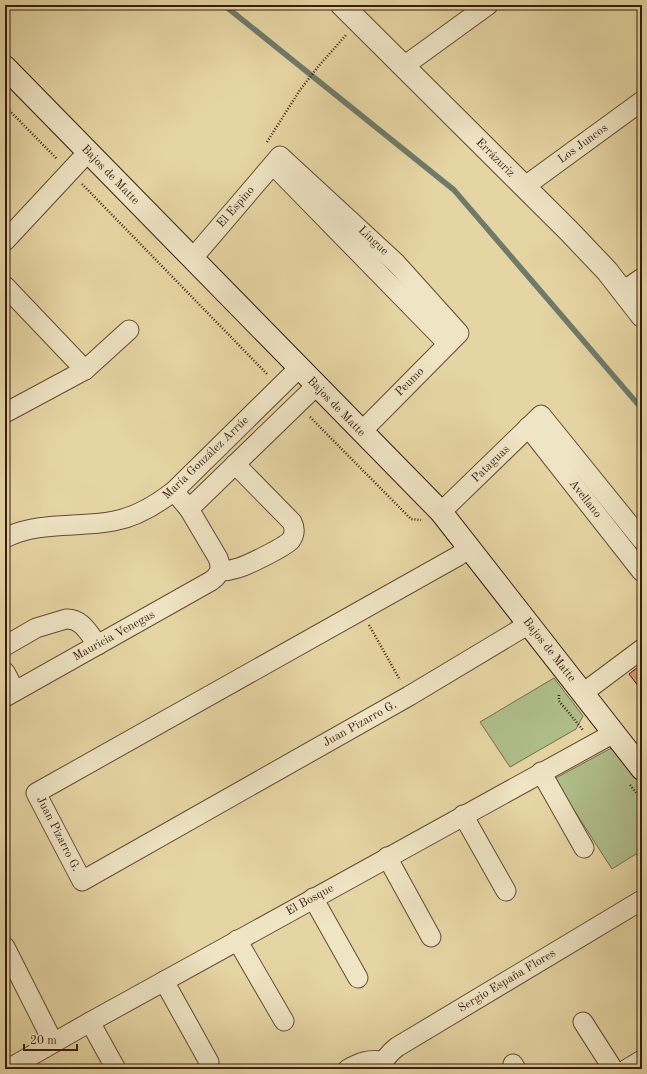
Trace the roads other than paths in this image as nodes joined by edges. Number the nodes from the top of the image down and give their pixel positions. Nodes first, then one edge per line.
1 (342, 5) edge
2 (488, 5) edge
3 (404, 66) junction
4 (5, 67) edge
5 (642, 100) edge
6 (88, 152) junction
7 (277, 160) joint
8 (524, 186) junction
9 (5, 241) edge
10 (192, 259) junction
11 (642, 278) edge
12 (5, 286) edge
13 (623, 291) junction
14 (642, 316) edge
15 (129, 330) dead end
16 (454, 339) joint
17 (299, 368) junction
18 (85, 370) junction
19 (316, 386) junction
20 (5, 413) edge
21 (534, 421) junction
22 (361, 432) junction
23 (235, 464) junction
24 (174, 491) junction
25 (189, 508) junction
26 (434, 516) junction
27 (5, 538) edge
28 (642, 540) edge
29 (469, 548) junction
30 (220, 571) junction
31 (642, 572) edge
32 (529, 624) junction
33 (98, 645) junction
34 (5, 646) edge
35 (642, 649) edge
36 (5, 672) edge
37 (583, 693) junction
38 (10, 694) edge
39 (614, 733) junction
40 (541, 772) junction
41 (636, 777) edge
42 (463, 815) junction
43 (584, 848) dead end
44 (387, 858) junction
45 (506, 891) dead end
46 (313, 898) junction
47 (642, 900) edge
48 (432, 937) dead end
49 (237, 940) junction
50 (5, 947) edge
51 (358, 978) dead end
52 (164, 981) junction
53 (284, 1021) dead end
54 (90, 1022) junction
55 (583, 1022) dead end
56 (53, 1042) junction
57 (642, 1060) edge
58 (209, 1062) dead end
59 (381, 1065) edge
60 (11, 1068) edge
61 (116, 1069) edge
62 (348, 1069) edge
63 (613, 1069) edge
64 (627, 1069) edge

1 - 3 main road, Errázuriz
2 - 3 street
3 - 8 main road, Errázuriz
4 - 6 main road, Bajos de Matte
5 - 8 street, Los Juncos
6 - 9 street
6 - 10 main road, Bajos de Matte
7 - 10 street, El Espino
7 - 16 street, Lingue
8 - 13 main road, Errázuriz
10 - 17 main road, Bajos de Matte
11 - 13 street
12 - 18 street
13 - 14 main road, Errázuriz
15 - 18 street
16 - 22 street, Peumo
17 - 19 main road, Bajos de Matte
17 - 24 street, María González Arrúe
18 - 20 street
19 - 22 main road, Bajos de Matte
19 - 23 street, María González Arrúe
21 - 26 street, Pataguas
21 - 28 street, Avellano
21 - 31 street, Avellano
22 - 26 main road, Bajos de Matte
23 - 25 street, María González Arrúe
23 - 30 street
24 - 25 street
24 - 27 street, María González Arrúe
25 - 30 street
26 - 29 main road, Bajos de Matte
29 - 32 main road, Bajos de Matte
29 - 32 street, Juan Pizarro G.
30 - 33 street, Mauricia Venegas
32 - 37 main road, Bajos de Matte
33 - 34 street
33 - 38 street, Mauricia Venegas
35 - 37 street
36 - 38 street
37 - 39 main road, Bajos de Matte
39 - 40 street, El Bosque
39 - 41 main road, Bajos de Matte
40 - 42 street, El Bosque
40 - 43 street
42 - 44 street, El Bosque
42 - 45 street
44 - 46 street, El Bosque
44 - 48 street
46 - 49 street, El Bosque
46 - 51 street
47 - 59 street, Sergio España Flores
49 - 52 street, El Bosque
49 - 53 street
50 - 56 street
52 - 54 street, El Bosque
52 - 58 street
54 - 56 street, El Bosque
54 - 61 street
55 - 63 street
56 - 60 street, El Bosque
57 - 64 street
59 - 62 street

